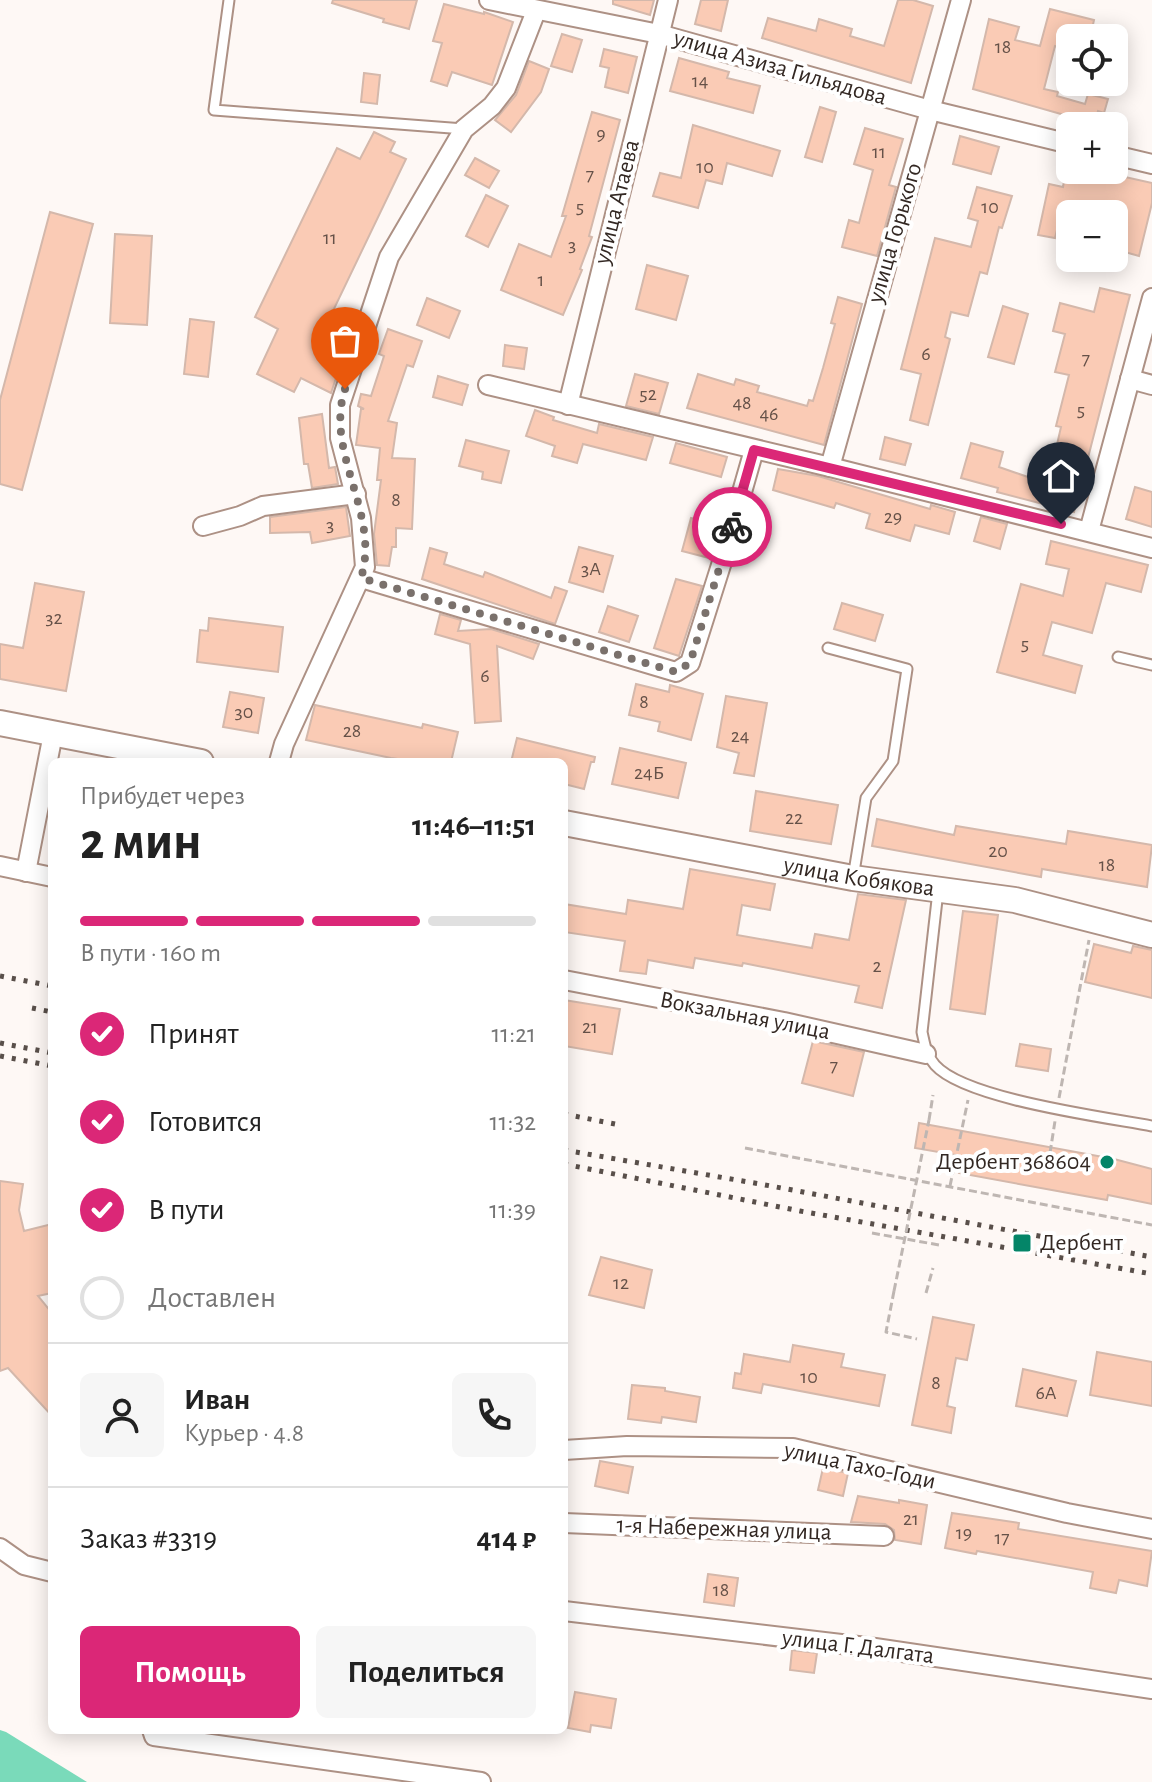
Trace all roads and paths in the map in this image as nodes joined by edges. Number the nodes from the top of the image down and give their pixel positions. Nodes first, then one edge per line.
1 (229, 0) edge
2 (489, 0) edge
3 (668, 0) edge
4 (961, 0) edge
5 (536, 11) junction
6 (659, 34) junction
7 (930, 110) junction
8 (464, 129) junction
9 (1056, 141) edge
10 (1128, 158) edge
11 (1152, 164) edge
12 (1152, 298) edge
13 (1130, 379) junction
14 (488, 385) dead end
15 (1152, 385) edge
16 (568, 405) junction
17 (754, 450) junction
18 (830, 467) junction
19 (356, 494) junction
20 (203, 526) dead end
21 (1089, 531) junction
22 (1152, 548) edge
23 (361, 578) junction
24 (828, 648) dead end
25 (1118, 657) dead end
26 (1152, 665) edge
27 (0, 723) edge
28 (53, 734) junction
29 (48, 758) edge
30 (180, 758) edge
31 (280, 758) edge
32 (48, 760) edge
33 (568, 824) edge
34 (0, 866) edge
35 (26, 872) junction
36 (48, 876) edge
37 (853, 878) junction
38 (938, 891) junction
39 (1092, 920) junction
40 (1152, 935) edge
41 (568, 981) edge
42 (926, 1054) junction
43 (970, 1087) junction
44 (933, 1095) dead end
45 (1058, 1108) junction
46 (1152, 1126) edge
47 (745, 1148) dead end
48 (1050, 1153) dead end
49 (950, 1186) junction
50 (1152, 1225) edge
51 (872, 1233) dead end
52 (905, 1239) junction
53 (939, 1245) dead end
54 (933, 1268) dead end
55 (926, 1293) dead end
56 (917, 1339) dead end
57 (568, 1450) edge
58 (568, 1523) edge
59 (1152, 1529) edge
60 (884, 1536) dead end
61 (0, 1548) edge
62 (48, 1571) edge
63 (568, 1611) edge
64 (1152, 1689) edge
65 (153, 1734) edge
66 (481, 1782) edge

1 - 8 lane
2 - 5 street, улица Азиза Гильядова
3 - 6 street, улица Атаева
4 - 7 street, улица Горького
5 - 6 street, улица Азиза Гильядова
5 - 8 street
6 - 7 street, улица Азиза Гильядова
6 - 16 street, улица Атаева
7 - 9 street, улица Азиза Гильядова
7 - 18 street, улица Горького
8 - 19 street
10 - 11 street
12 - 13 street
13 - 15 street
13 - 21 street
14 - 16 street
16 - 17 street
17 - 18 street
17 - 23 street
18 - 21 street
19 - 20 street
19 - 23 street
21 - 22 street
23 - 31 street
24 - 37 lane
25 - 26 lane
27 - 28 street
28 - 29 street
28 - 30 street
32 - 35 street
33 - 37 street, улица Кобякова
34 - 35 street
35 - 36 street
37 - 38 street, улица Кобякова
38 - 39 street, улица Кобякова
38 - 42 lane
39 - 40 street, улица Кобякова
39 - 45 path
41 - 42 street, Вокзальная улица
42 - 43 lane, Вокзальная улица
43 - 45 lane, Вокзальная улица
43 - 49 path
44 - 52 path, bridge
45 - 46 lane, Вокзальная улица
45 - 48 path
47 - 49 path
49 - 50 path
51 - 52 path
52 - 53 path
52 - 56 path, bridge
54 - 55 path
57 - 59 street, улица Тахо-Годи
58 - 60 street, 1-я Набережная улица
61 - 62 street
63 - 64 street, улица Г. Далгата
65 - 66 street

